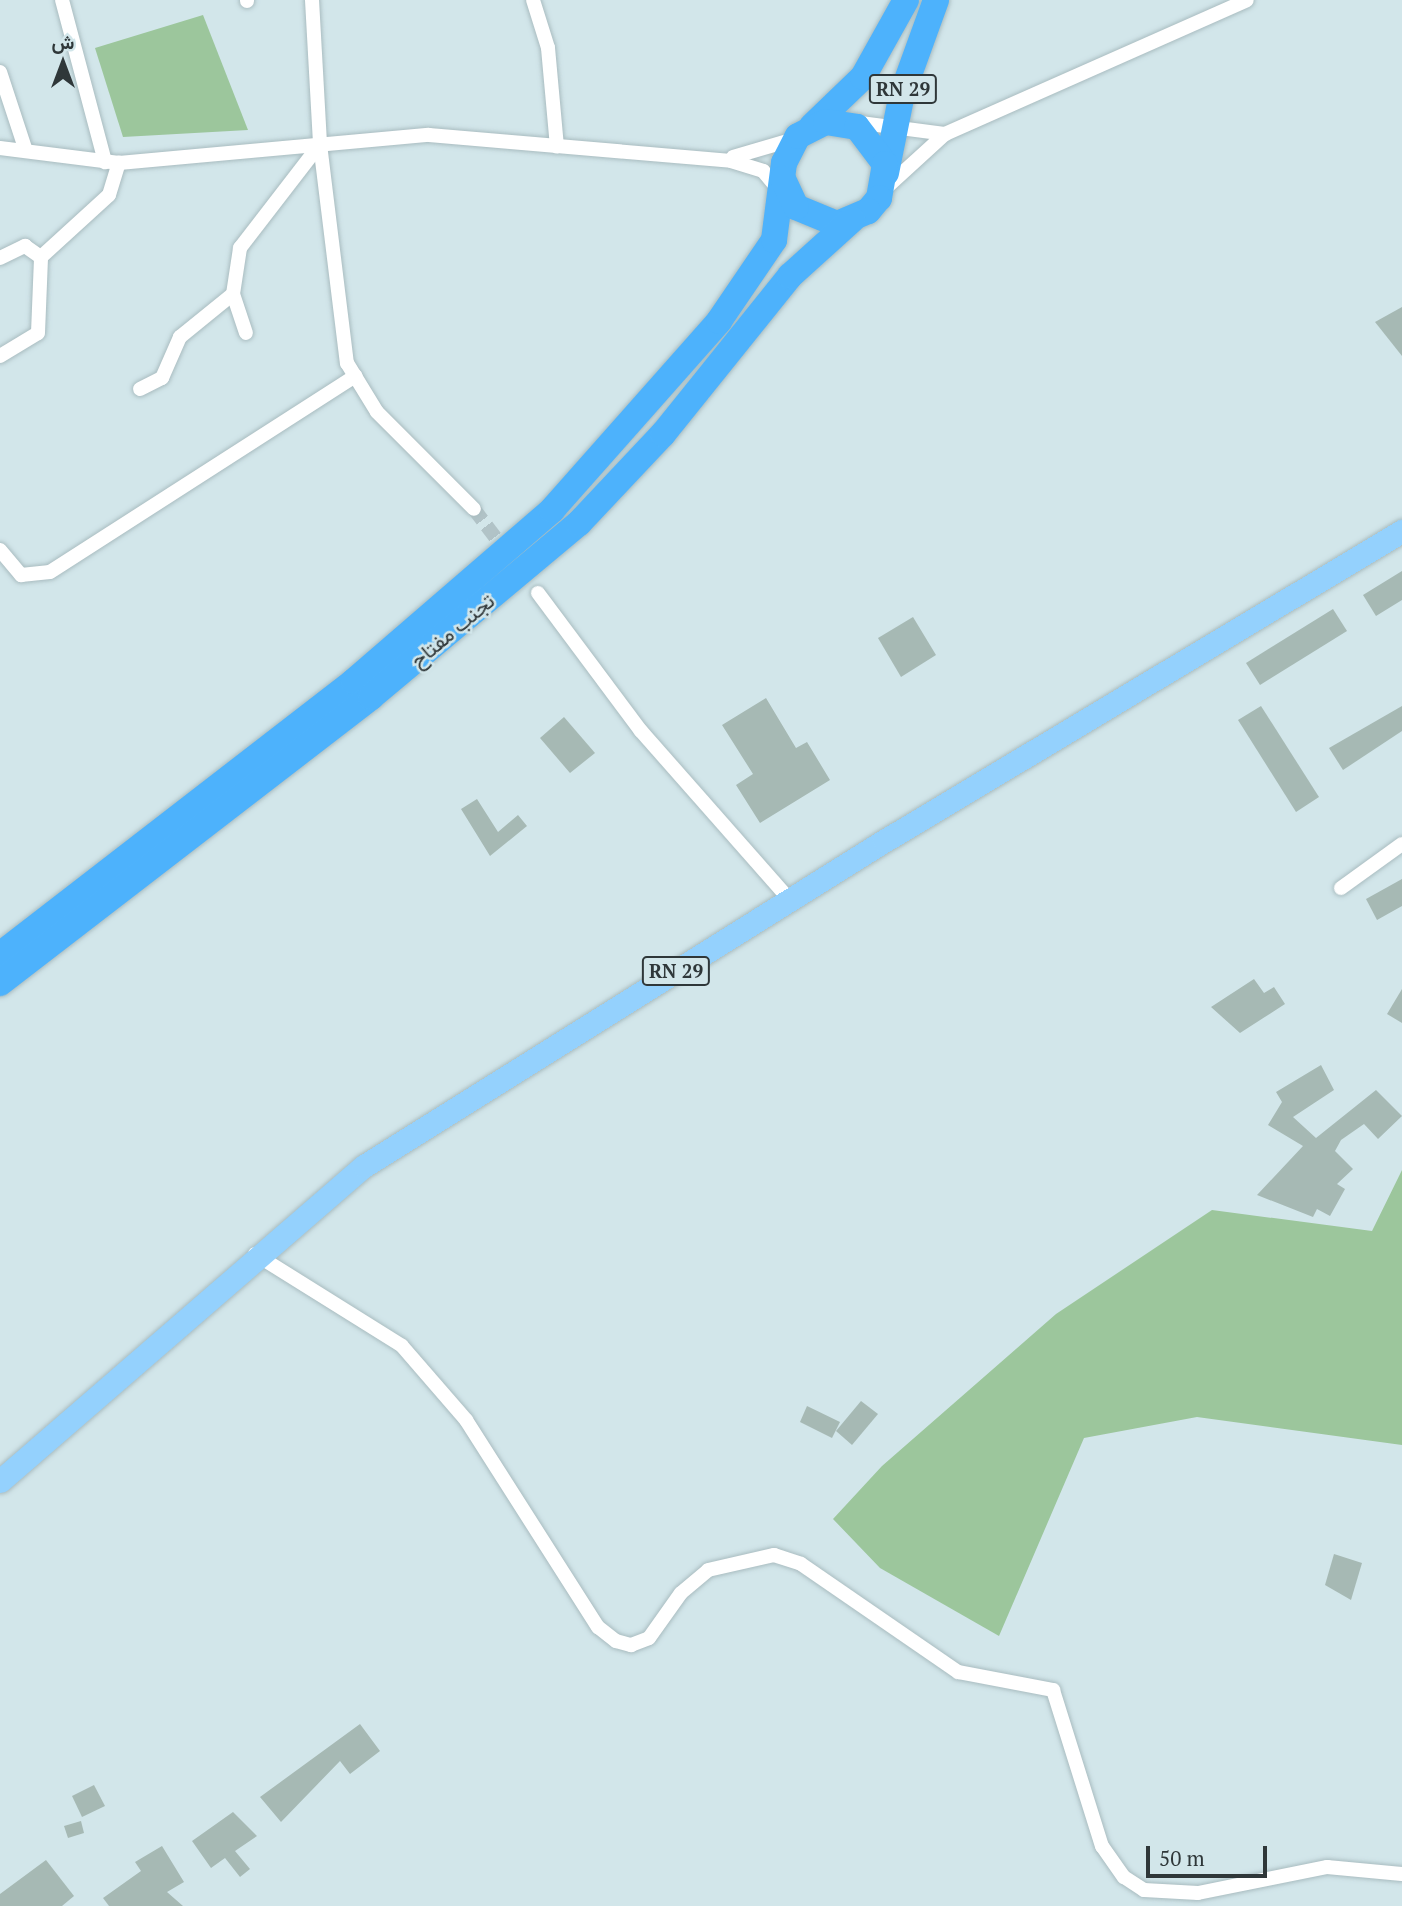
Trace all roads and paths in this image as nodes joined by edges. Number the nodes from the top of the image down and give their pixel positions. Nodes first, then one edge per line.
1 (312, 0) edge
2 (533, 0) edge
3 (906, 0) edge
4 (936, 0) edge
5 (1247, 0) edge
6 (65, 1) edge
7 (0, 72) edge
8 (842, 122) junction
9 (895, 125) junction
10 (805, 132) junction
11 (945, 134) junction
12 (320, 144) junction
13 (557, 147) junction
14 (0, 148) edge
15 (26, 151) junction
16 (711, 158) junction
17 (112, 162) junction
18 (882, 190) junction
19 (787, 193) junction
20 (852, 220) junction
21 (41, 257) junction
22 (0, 258) edge
23 (233, 294) junction
24 (246, 333) dead end
25 (0, 356) edge
26 (355, 376) junction
27 (140, 390) dead end
28 (474, 509) tunnel mouth
29 (1402, 531) edge
30 (0, 550) edge
31 (538, 593) dead end
32 (1402, 844) edge
33 (1341, 888) dead end
34 (790, 900) junction
35 (0, 955) edge
36 (0, 983) edge
37 (255, 1254) junction
38 (0, 1481) edge
39 (1402, 1874) edge

1 - 12 street
2 - 13 street
3 - 10 highway, RN 29
4 - 9 highway, RN 29
5 - 11 street
6 - 17 street
7 - 15 street
8 - 9 street
8 - 10 highway
8 - 18 highway
9 - 11 street
9 - 18 highway, RN 29
10 - 16 street
10 - 19 highway
11 - 18 street
12 - 13 street
12 - 17 street
12 - 23 street
12 - 26 street
13 - 16 street
14 - 15 street
15 - 17 street
16 - 19 street
17 - 21 street
18 - 20 highway
19 - 20 highway
19 - 35 highway, تجنب مفتاح
20 - 36 highway, تجنب مفتاح
21 - 22 street
21 - 25 street
23 - 24 street
23 - 27 street
26 - 28 street
26 - 30 street
29 - 34 main road, RN 29
31 - 34 street
32 - 33 street
34 - 37 main road, RN 29
37 - 38 main road, RN 29
37 - 39 street

